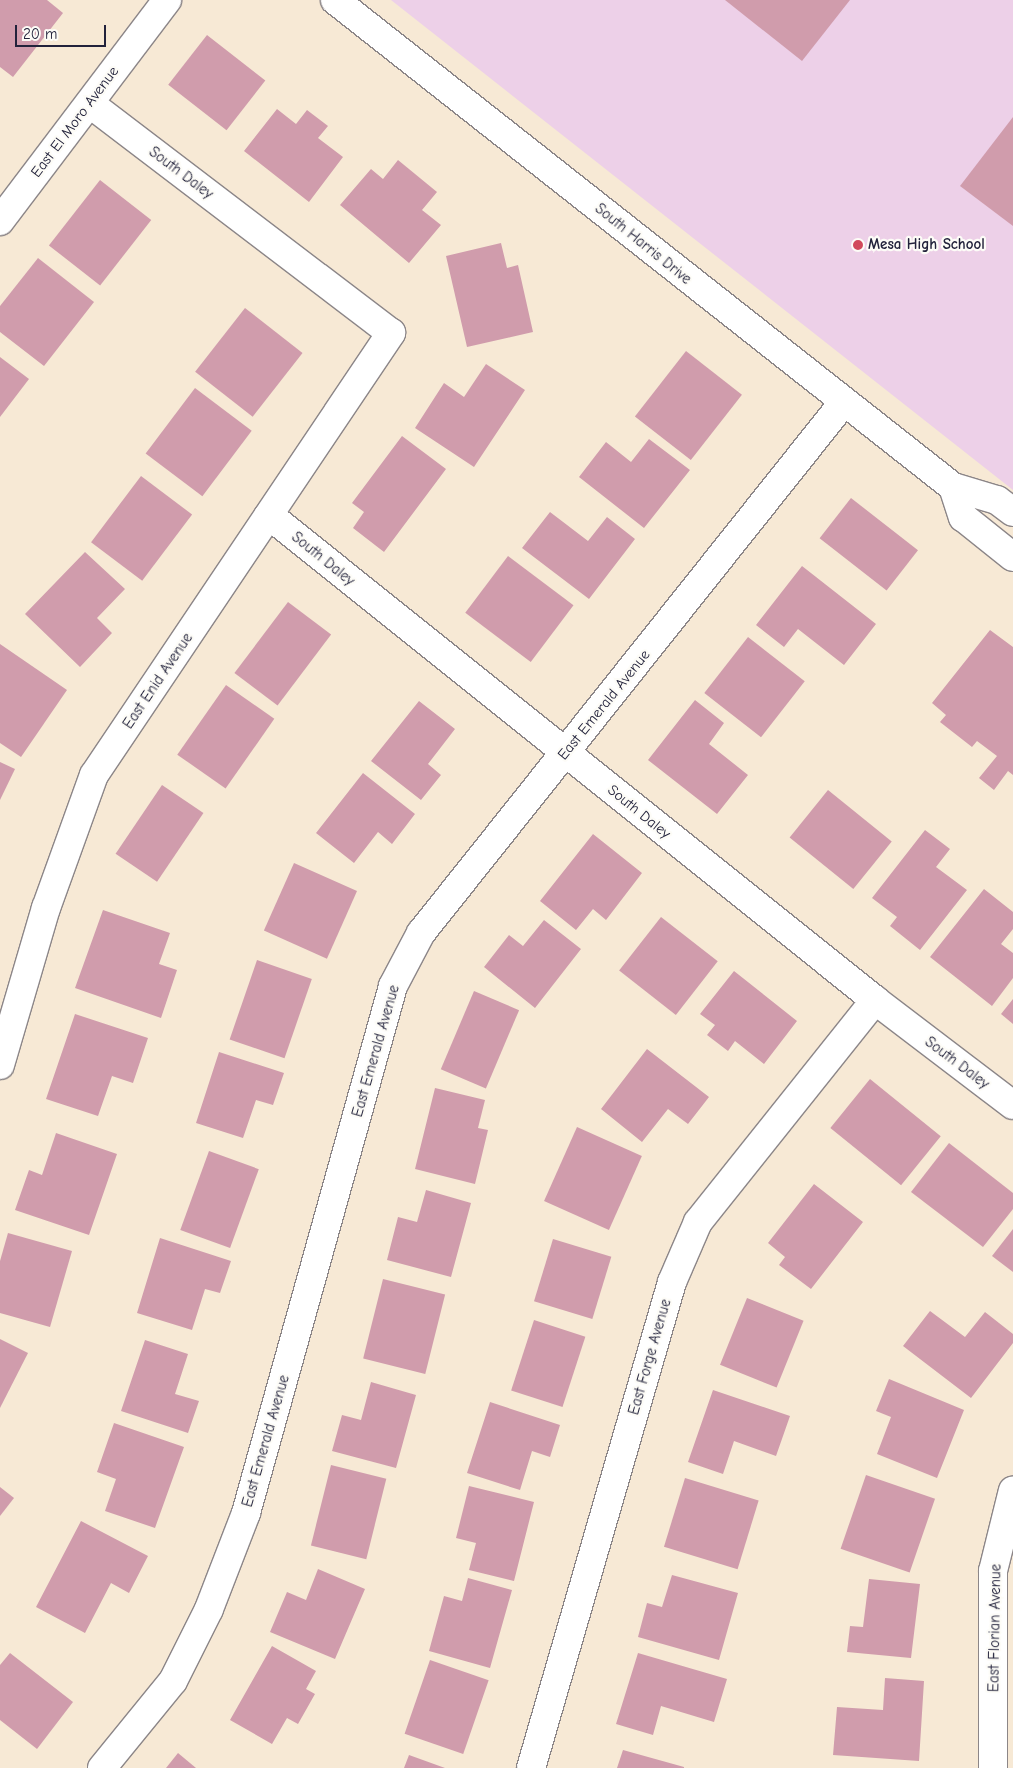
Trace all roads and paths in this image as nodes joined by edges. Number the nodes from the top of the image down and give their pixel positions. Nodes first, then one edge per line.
1 (167, 0) edge
2 (334, 0) edge
3 (90, 104) junction
4 (0, 221) edge
5 (391, 333) joint
6 (843, 403) junction
7 (953, 487) junction
8 (1013, 512) edge
9 (269, 515) junction
10 (1013, 557) edge
11 (566, 754) junction
12 (874, 1000) junction
13 (0, 1064) edge
14 (1013, 1104) edge
15 (1013, 1490) edge
16 (1000, 1763) edge
17 (102, 1768) edge
18 (532, 1768) edge

1 - 3 street, East El Moro Avenue
2 - 6 street, South Harris Drive
3 - 4 street, East El Moro Avenue
3 - 5 street, South Daley
5 - 9 street, East Enid Avenue
6 - 7 street, South Harris Drive
6 - 11 street, East Emerald Avenue
7 - 8 street, South Harris Drive
7 - 10 street
9 - 11 street, South Daley
9 - 13 street, East Enid Avenue
11 - 12 street, South Daley
11 - 17 street, East Emerald Avenue
12 - 14 street, South Daley
12 - 18 street, East Forge Avenue
15 - 16 street, East Florian Avenue

